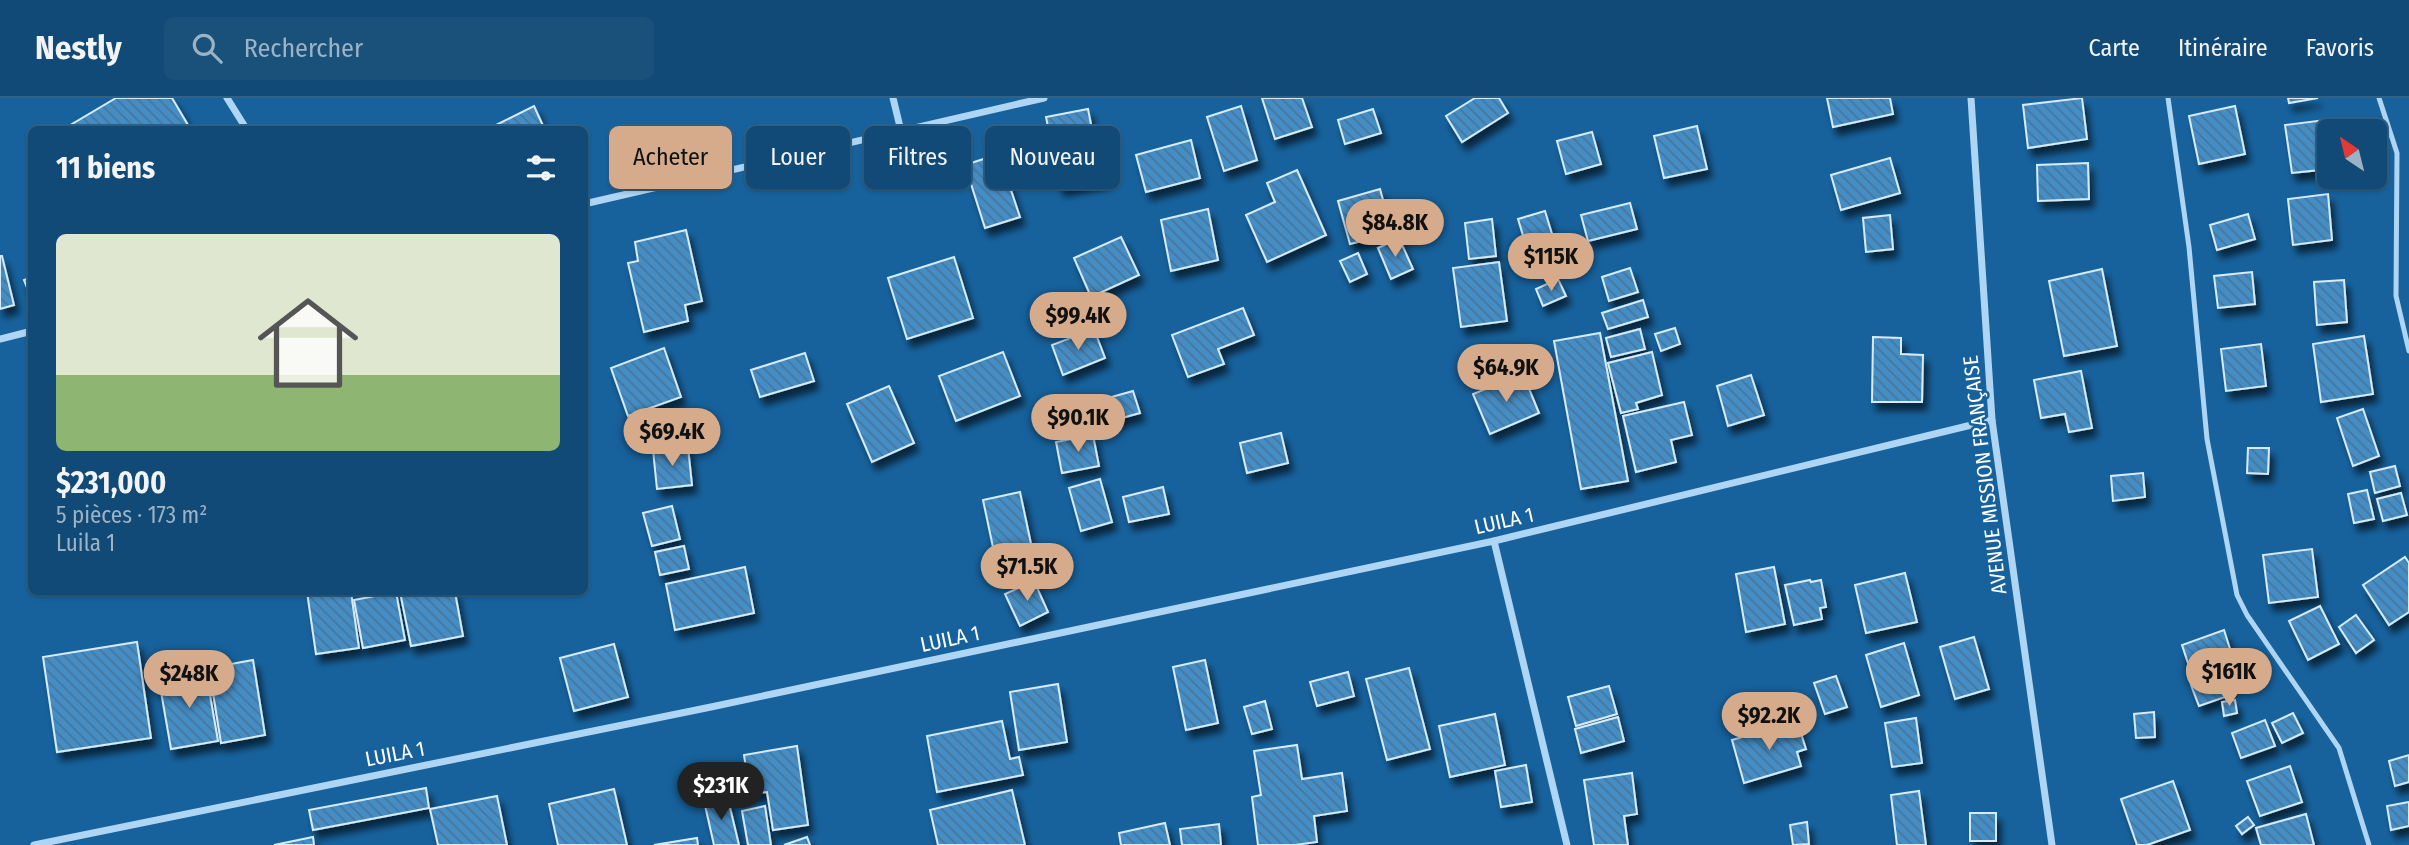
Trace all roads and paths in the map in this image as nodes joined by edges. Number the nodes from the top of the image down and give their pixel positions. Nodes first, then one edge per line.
1 (227, 98) edge
2 (893, 98) edge
3 (1044, 98) edge
4 (1971, 98) edge
5 (2168, 98) edge
6 (2379, 98) edge
7 (244, 126) edge
8 (900, 126) edge
9 (923, 126) edge
10 (864, 140) edge
11 (588, 203) edge
12 (28, 332) edge
13 (0, 339) edge
14 (2409, 351) edge
15 (1992, 420) junction
16 (1494, 541) junction
17 (34, 845) edge
18 (1567, 845) edge
19 (2052, 845) edge
20 (2369, 845) edge

1 - 7 street
2 - 8 street
3 - 9 street
4 - 15 street, AVENUE MISSION FRANÇAISE
5 - 20 lane
6 - 14 lane
10 - 11 street
12 - 13 street
15 - 16 street, LUILA 1
15 - 19 street, AVENUE MISSION FRANÇAISE
16 - 17 street, LUILA 1
16 - 18 street

